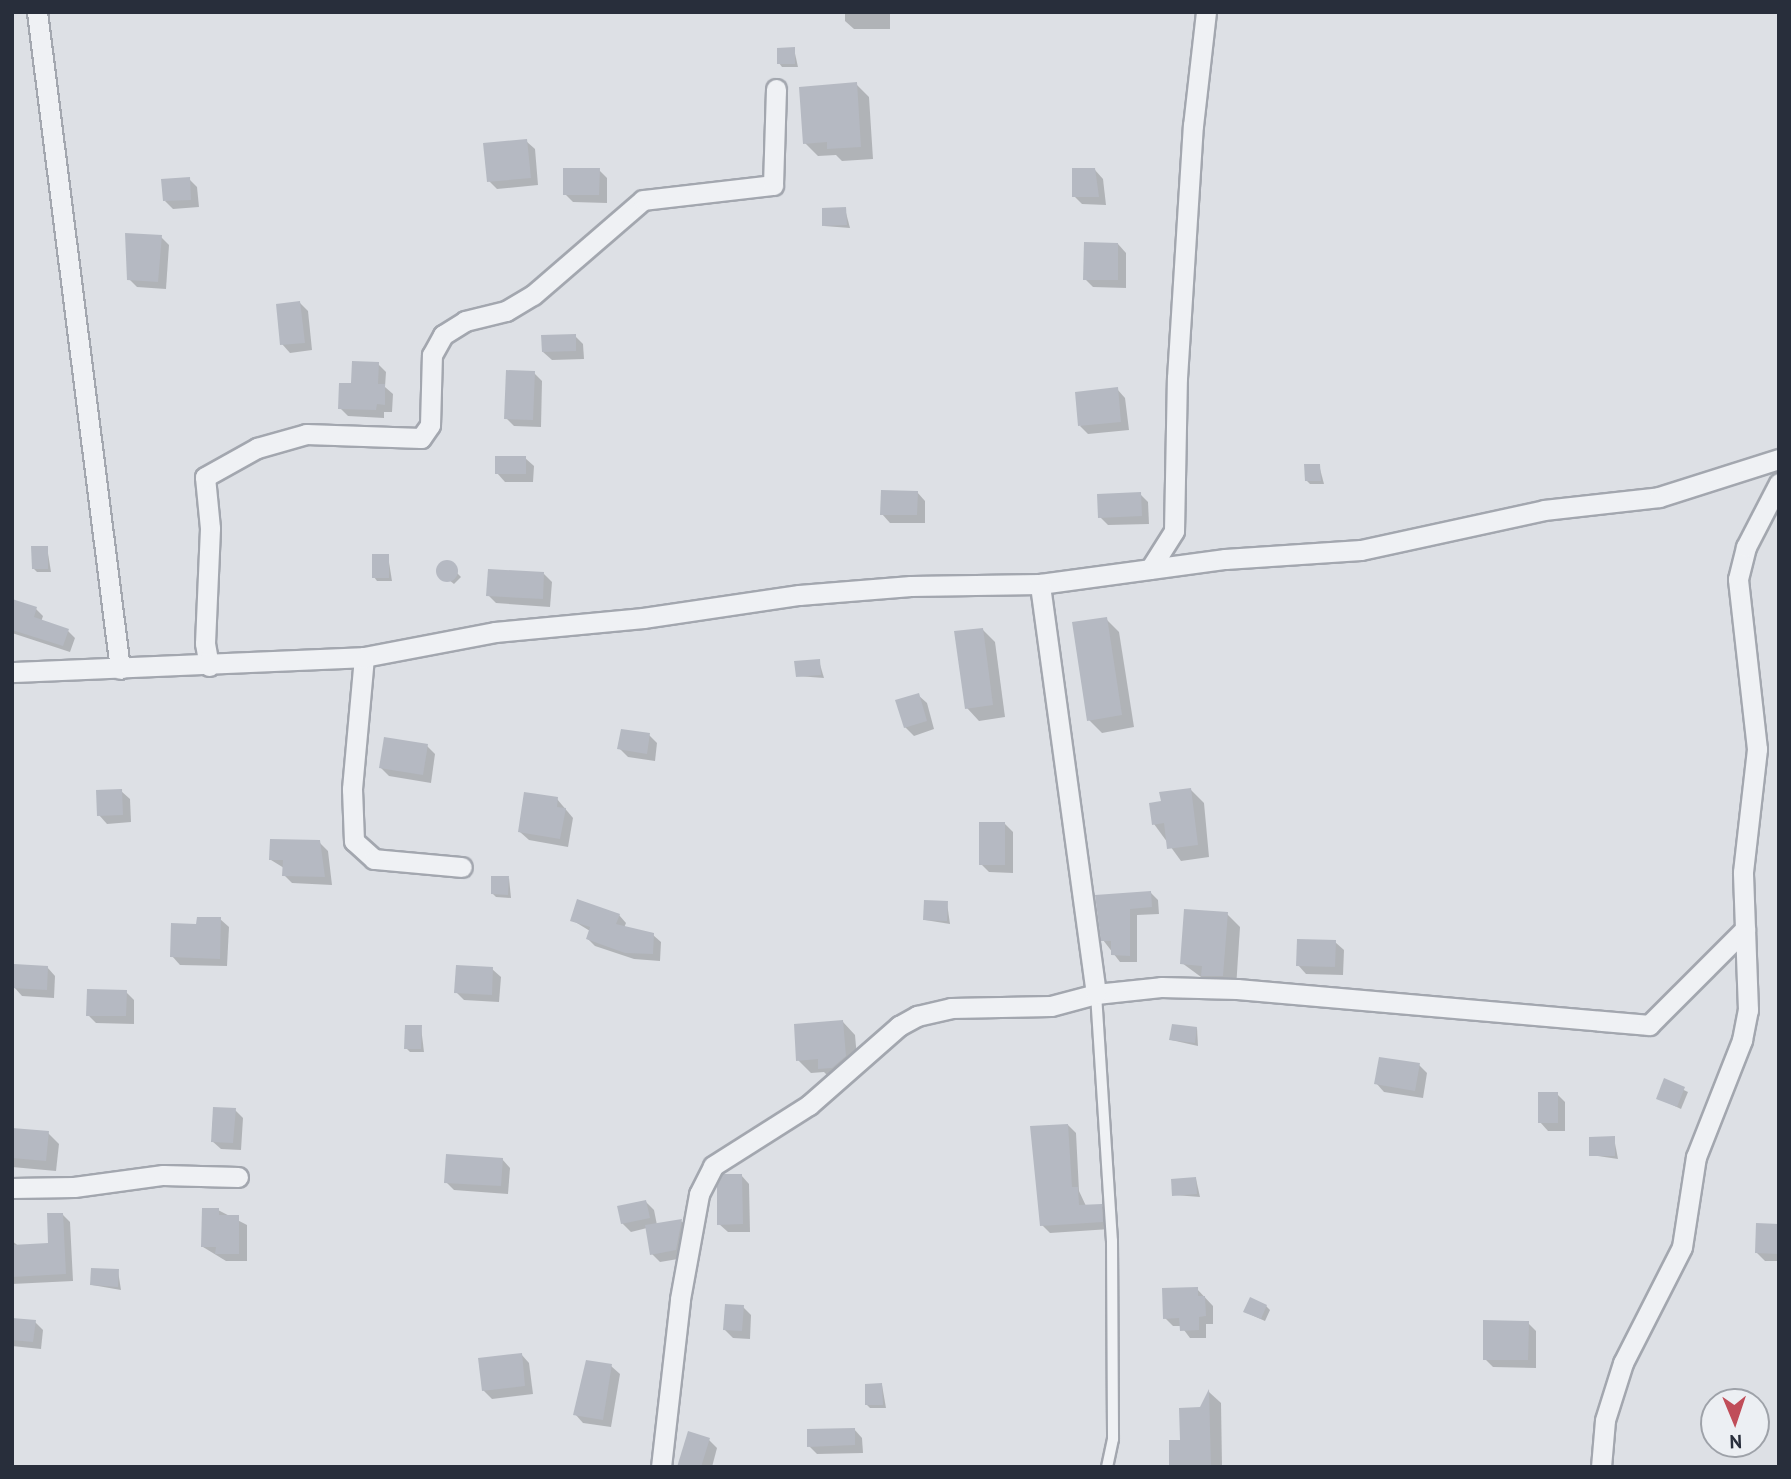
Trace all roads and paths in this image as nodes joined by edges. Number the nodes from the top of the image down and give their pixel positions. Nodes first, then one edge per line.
1 (37, 12) edge
2 (1206, 12) edge
3 (776, 89) dead end
4 (1779, 459) edge
5 (1779, 483) edge
6 (1150, 569) junction
7 (1040, 584) junction
8 (364, 657) junction
9 (12, 658) edge
10 (209, 666) junction
11 (120, 669) junction
12 (12, 672) edge
13 (47, 673) junction
14 (462, 867) dead end
15 (1745, 929) junction
16 (1096, 994) junction
17 (238, 1177) dead end
18 (12, 1188) edge
19 (661, 1467) edge
20 (1107, 1467) edge
21 (1601, 1467) edge

1 - 11 street
2 - 6 street
3 - 10 street
4 - 6 street
5 - 15 street
6 - 7 street
7 - 8 street
7 - 16 street
8 - 10 street
8 - 14 street
9 - 13 street
10 - 11 street
11 - 13 street
12 - 13 street
15 - 16 street
15 - 21 street
16 - 19 street
16 - 20 lane
17 - 18 street

